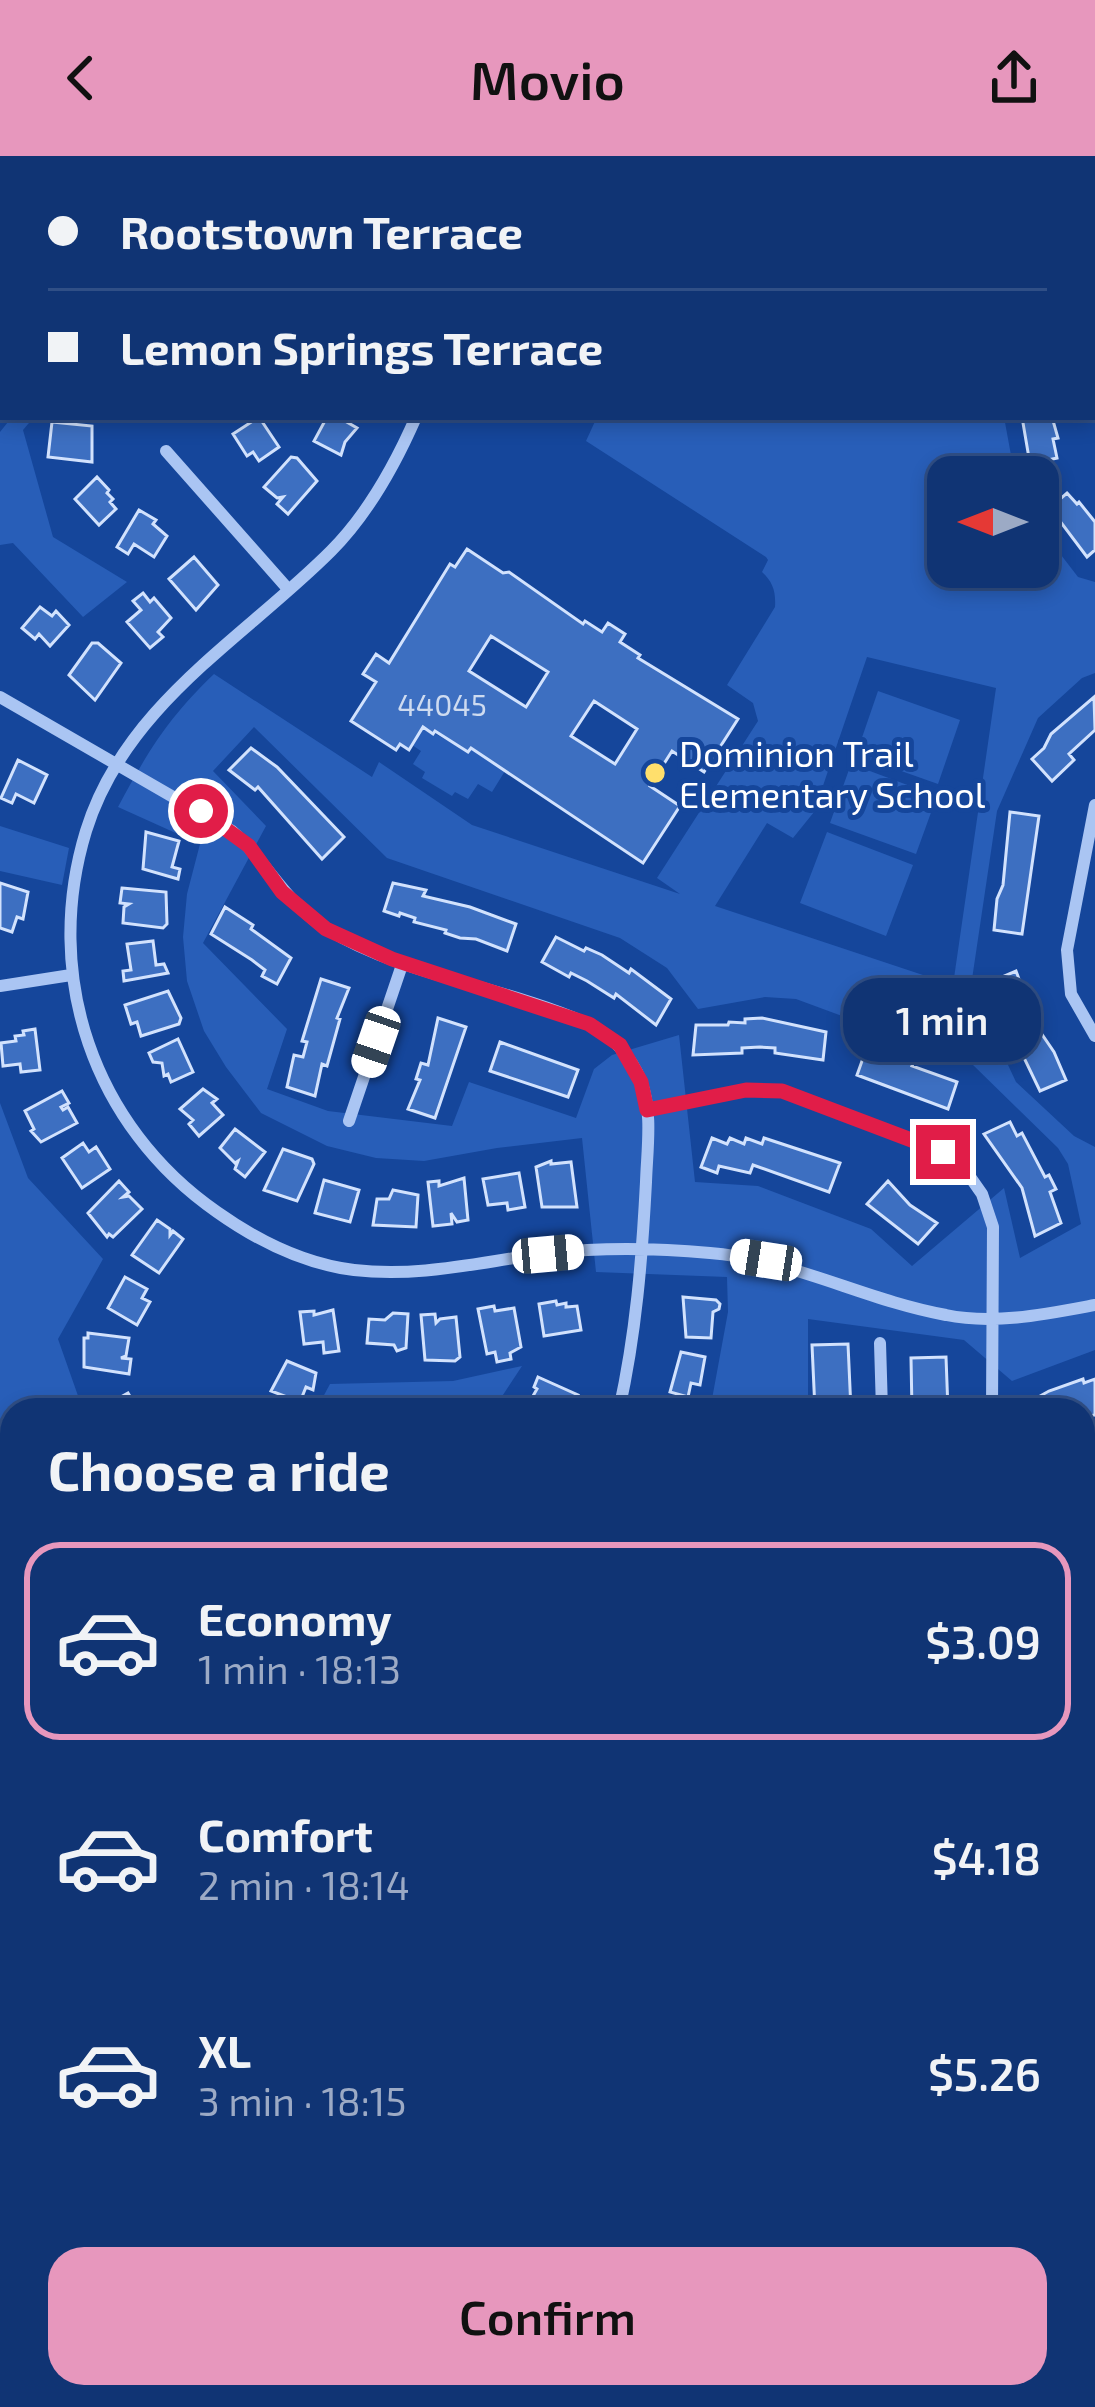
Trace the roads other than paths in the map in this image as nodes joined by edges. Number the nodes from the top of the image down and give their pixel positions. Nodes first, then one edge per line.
1 (415, 420) edge
2 (166, 451) dead end
3 (288, 589) junction
4 (0, 697) edge
5 (116, 762) junction
6 (1095, 805) edge
7 (403, 962) junction
8 (71, 975) junction
9 (0, 986) edge
10 (1095, 1036) edge
11 (647, 1110) junction
12 (349, 1121) dead end
13 (643, 1247) junction
14 (1095, 1305) edge
15 (994, 1319) junction
16 (880, 1343) dead end
17 (622, 1398) edge
18 (882, 1398) edge
19 (992, 1398) edge

1 - 3 street
2 - 3 street
3 - 5 street
4 - 5 street
5 - 7 street
5 - 8 street
6 - 10 street
7 - 11 street
7 - 12 street
8 - 9 street
8 - 13 street
11 - 13 street
11 - 15 street
13 - 15 street
13 - 17 street
14 - 15 street
15 - 19 street
16 - 18 street

